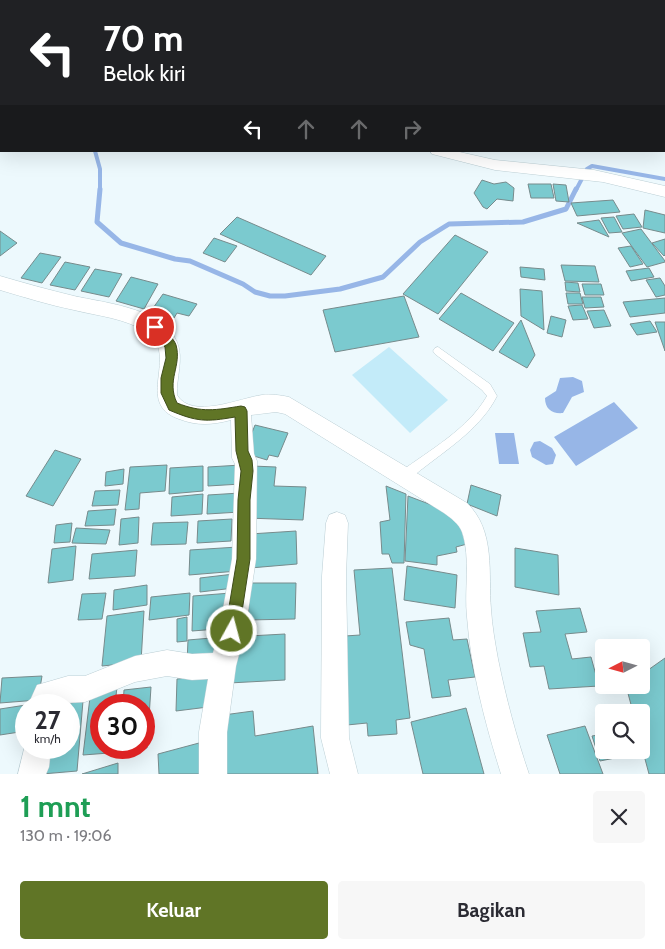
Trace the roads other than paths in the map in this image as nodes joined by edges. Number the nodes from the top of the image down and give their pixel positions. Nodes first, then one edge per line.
1 (441, 152) edge
2 (665, 192) edge
3 (0, 283) edge
4 (438, 351) dead end
5 (241, 411) junction
6 (404, 476) junction
7 (336, 523) dead end
8 (222, 666) junction
9 (46, 694) edge
10 (36, 759) edge
11 (32, 774) edge
12 (213, 774) edge
13 (344, 774) edge
14 (514, 774) edge

1 - 2 street
3 - 5 street
4 - 6 lane
5 - 6 street
5 - 8 street
6 - 14 street
7 - 13 street
8 - 9 street
8 - 12 street
10 - 11 street

